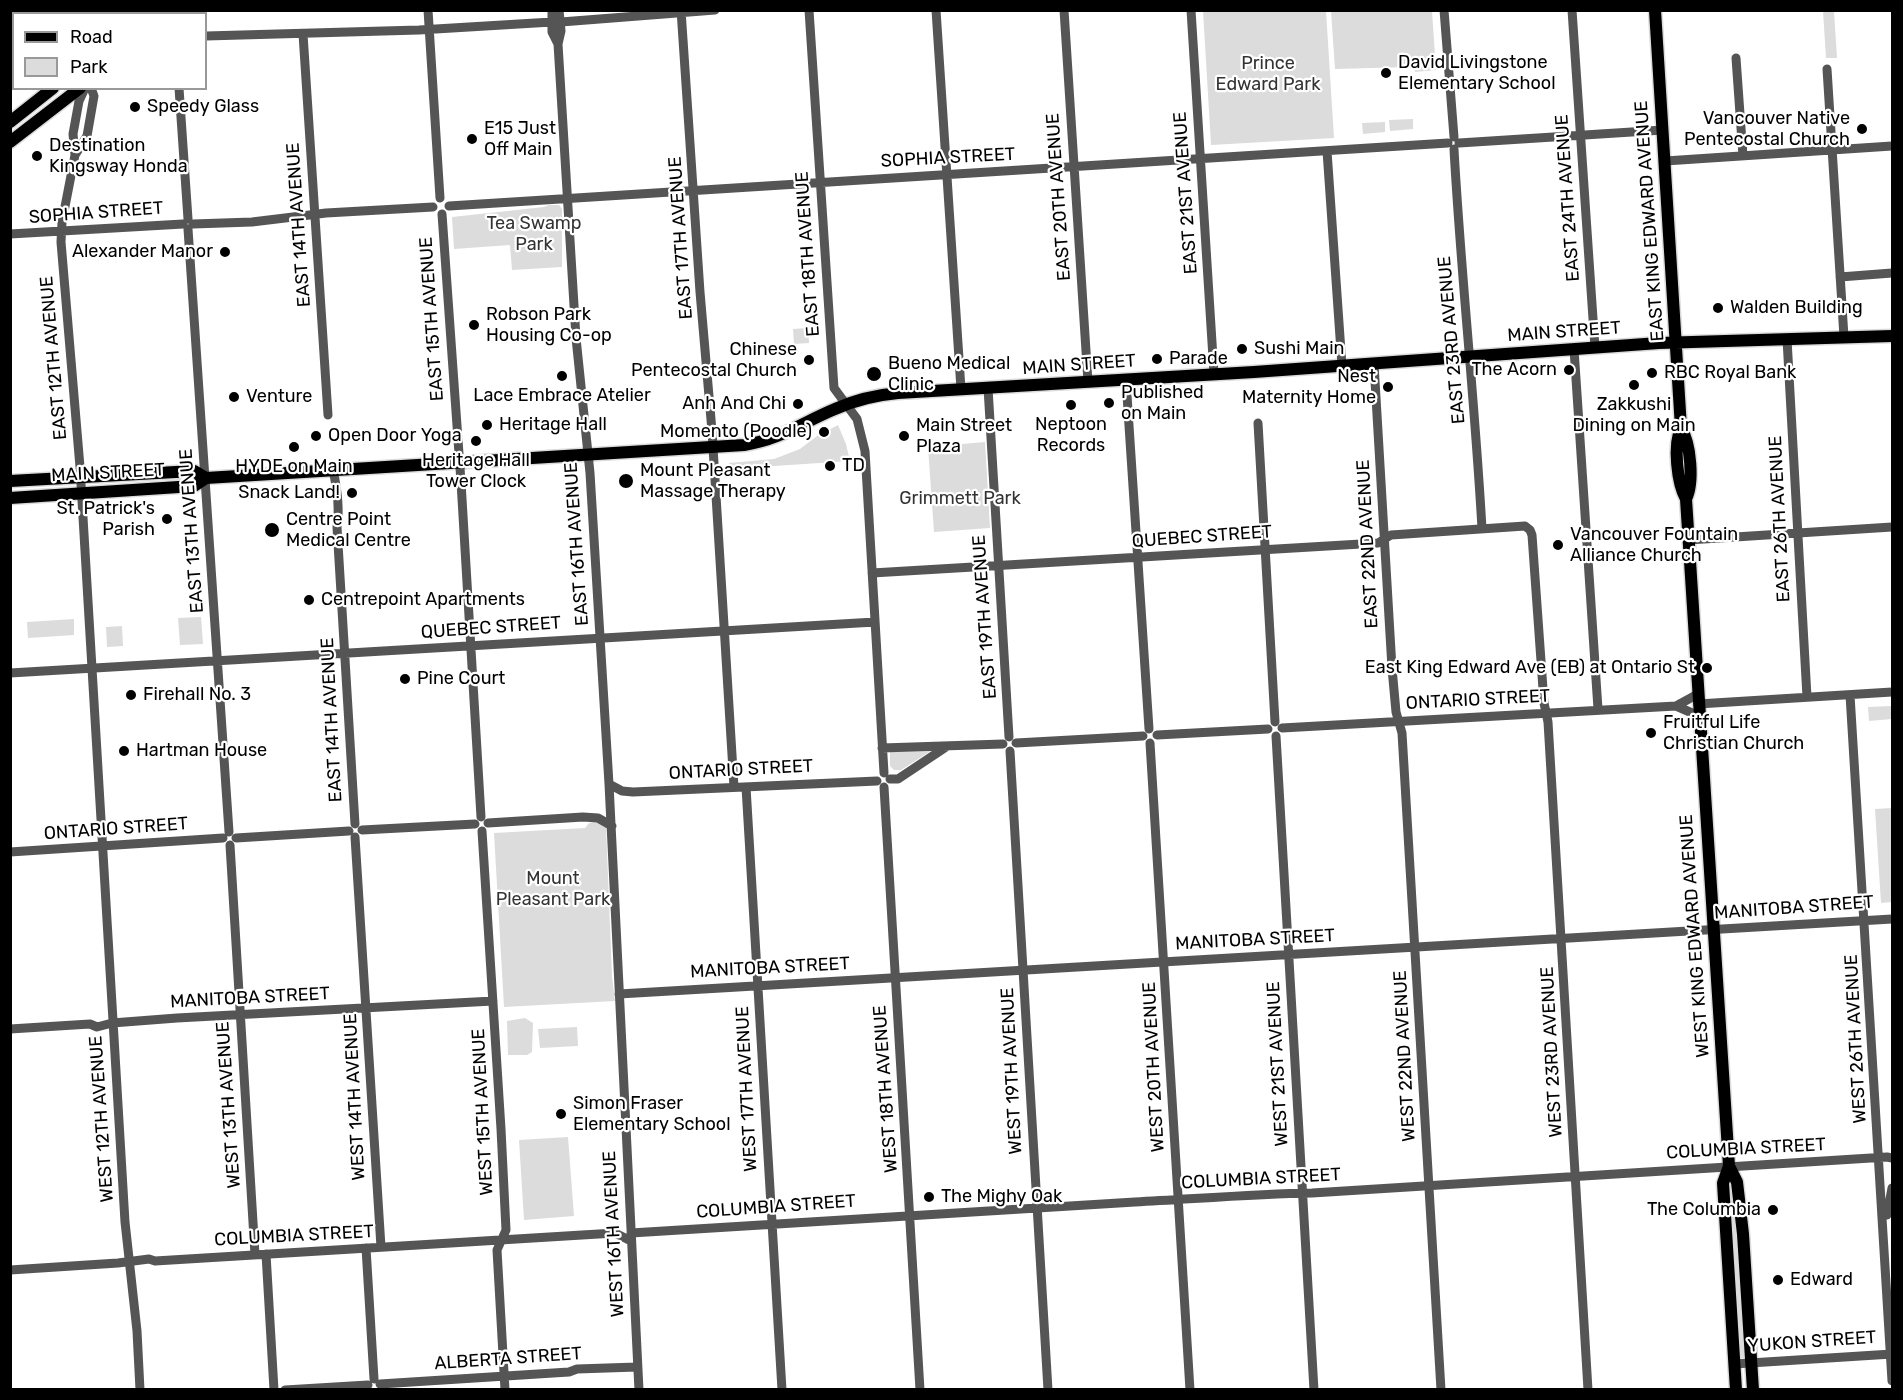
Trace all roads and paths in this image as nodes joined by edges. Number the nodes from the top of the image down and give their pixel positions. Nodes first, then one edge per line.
1 (428, 10) edge
2 (552, 10) edge
3 (559, 10) edge
4 (715, 10) edge
5 (809, 10) edge
6 (936, 10) edge
7 (1064, 10) edge
8 (1191, 10) edge
9 (1444, 10) edge
10 (1572, 10) edge
11 (1655, 10) edge
12 (682, 11) edge
13 (556, 22) junction
14 (429, 29) junction
15 (303, 34) junction
16 (207, 36) edge
17 (1736, 58) dead end
18 (1827, 69) dead end
19 (50, 90) edge
20 (77, 90) edge
21 (84, 90) edge
22 (92, 90) edge
23 (179, 90) edge
24 (10, 122) edge
25 (1663, 130) junction
26 (1580, 135) junction
27 (10, 142) edge
28 (1454, 143) junction
29 (1893, 146) edge
30 (1832, 150) junction
31 (1327, 151) junction
32 (75, 155) junction
33 (1743, 156) junction
34 (1201, 158) junction
35 (1665, 162) junction
36 (1074, 166) junction
37 (948, 174) junction
38 (820, 182) junction
39 (694, 191) junction
40 (440, 198) junction
41 (567, 199) junction
42 (449, 206) junction
43 (433, 207) junction
44 (315, 214) junction
45 (442, 214) junction
46 (188, 224) junction
47 (62, 232) junction
48 (10, 234) edge
49 (1893, 273) edge
50 (1840, 277) junction
51 (1893, 336) edge
52 (1844, 337) junction
53 (1787, 339) junction
54 (1676, 343) junction
55 (1595, 348) junction
56 (1574, 349) junction
57 (1469, 357) junction
58 (1374, 364) junction
59 (1342, 366) junction
60 (1214, 374) junction
61 (1126, 380) junction
62 (1088, 382) junction
63 (988, 388) junction
64 (961, 390) junction
65 (846, 404) junction
66 (328, 415) dead end
67 (1258, 423) dead end
68 (713, 447) junction
69 (588, 454) junction
70 (460, 461) junction
71 (333, 470) junction
72 (81, 477) junction
73 (206, 478) junction
74 (10, 481) edge
75 (82, 493) junction
76 (10, 498) edge
77 (1893, 527) edge
78 (1482, 529) junction
79 (1798, 533) junction
80 (1384, 539) junction
81 (1688, 540) junction
82 (1264, 549) junction
83 (1137, 558) junction
84 (998, 566) junction
85 (872, 573) junction
86 (875, 622) junction
87 (725, 631) junction
88 (600, 638) junction
89 (471, 645) junction
90 (345, 654) junction
91 (217, 662) junction
92 (92, 668) junction
93 (10, 673) edge
94 (1893, 692) edge
95 (1850, 695) junction
96 (1807, 697) junction
97 (1698, 705) junction
98 (1676, 706) junction
99 (1598, 709) junction
100 (1546, 712) junction
101 (1399, 721) junction
102 (1275, 729) junction
103 (1150, 736) junction
104 (1010, 744) junction
105 (946, 747) junction
106 (882, 748) junction
107 (884, 780) junction
108 (609, 784) junction
109 (734, 787) junction
110 (746, 787) junction
111 (482, 824) junction
112 (612, 826) junction
113 (355, 831) junction
114 (230, 838) junction
115 (102, 847) junction
116 (10, 852) edge
117 (1893, 919) edge
118 (1865, 920) junction
119 (1712, 930) junction
120 (1562, 938) junction
121 (1415, 947) junction
122 (1288, 954) junction
123 (1164, 961) junction
124 (1022, 969) junction
125 (895, 978) junction
126 (757, 985) junction
127 (619, 994) junction
128 (493, 1001) junction
129 (366, 1007) junction
130 (240, 1014) junction
131 (112, 1023) junction
132 (10, 1029) edge
133 (1879, 1157) junction
134 (1893, 1158) edge
135 (1728, 1166) junction
136 (1576, 1176) junction
137 (1429, 1185) junction
138 (1893, 1188) edge
139 (1302, 1193) junction
140 (1179, 1200) junction
141 (1037, 1208) junction
142 (910, 1215) junction
143 (631, 1222) junction
144 (772, 1223) junction
145 (1884, 1226) junction
146 (617, 1233) junction
147 (631, 1237) junction
148 (502, 1240) junction
149 (381, 1247) junction
150 (366, 1248) junction
151 (266, 1254) junction
152 (255, 1255) junction
153 (129, 1261) junction
154 (10, 1270) edge
155 (1892, 1354) edge
156 (1751, 1362) junction
157 (1734, 1364) junction
158 (638, 1367) junction
159 (504, 1376) junction
160 (1893, 1381) edge
161 (374, 1385) edge
162 (141, 1389) edge
163 (274, 1389) edge
164 (285, 1389) edge
165 (505, 1389) edge
166 (639, 1389) edge
167 (782, 1389) edge
168 (920, 1389) edge
169 (1048, 1389) edge
170 (1190, 1389) edge
171 (1314, 1389) edge
172 (1441, 1389) edge
173 (1588, 1389) edge
174 (1736, 1389) edge
175 (1753, 1389) edge

1 - 14 street
2 - 13 street, EAST 16TH AVENUE
3 - 13 street, EAST 16TH AVENUE
4 - 12 street
5 - 38 street, EAST 18TH AVENUE
6 - 37 street
7 - 36 street, EAST 20TH AVENUE
8 - 34 street, EAST 21ST AVENUE
9 - 28 street, EAST 23RD AVENUE
10 - 26 street, EAST 24TH AVENUE
11 - 25 main road, EAST KING EDWARD AVENUE
12 - 13 street
12 - 39 street, EAST 17TH AVENUE
13 - 14 street
13 - 41 street, EAST 16TH AVENUE
14 - 15 street
14 - 40 street
15 - 16 street
15 - 44 street, EAST 14TH AVENUE
17 - 33 street
18 - 30 street
19 - 24 main road
20 - 27 main road
21 - 32 street, EAST 12TH AVENUE
22 - 32 street, EAST 12TH AVENUE
23 - 46 street, EAST 13TH AVENUE
25 - 26 street, SOPHIA STREET
25 - 35 main road, EAST KING EDWARD AVENUE
26 - 28 street, SOPHIA STREET
26 - 55 street, EAST 24TH AVENUE
28 - 31 street, SOPHIA STREET
28 - 57 street, EAST 23RD AVENUE
29 - 30 street
30 - 33 street
30 - 50 street
31 - 34 street, SOPHIA STREET
31 - 59 street
32 - 47 street, EAST 12TH AVENUE
33 - 35 street
34 - 36 street, SOPHIA STREET
34 - 60 street, EAST 21ST AVENUE
35 - 54 main road, EAST KING EDWARD AVENUE
36 - 37 street, SOPHIA STREET
36 - 62 street, EAST 20TH AVENUE
37 - 38 street, SOPHIA STREET
37 - 64 street
38 - 39 street, SOPHIA STREET
38 - 65 street, EAST 18TH AVENUE
39 - 41 street, SOPHIA STREET
39 - 68 street, EAST 17TH AVENUE
40 - 42 street
40 - 43 street
41 - 42 street, SOPHIA STREET
41 - 69 street, EAST 16TH AVENUE
42 - 45 street
43 - 44 street, SOPHIA STREET
43 - 45 street
44 - 46 street, SOPHIA STREET
44 - 66 street, EAST 14TH AVENUE
45 - 70 street, EAST 15TH AVENUE
46 - 47 street, SOPHIA STREET
46 - 73 street, EAST 13TH AVENUE
47 - 48 street, SOPHIA STREET
47 - 72 street, EAST 12TH AVENUE
49 - 50 street
50 - 52 street
51 - 52 main road, MAIN STREET
52 - 53 main road, MAIN STREET
53 - 54 main road, MAIN STREET
53 - 79 street, EAST 26TH AVENUE
54 - 55 main road, MAIN STREET
54 - 81 main road, EAST KING EDWARD AVENUE
55 - 56 main road, MAIN STREET
56 - 57 main road, MAIN STREET
56 - 99 street
57 - 58 main road, MAIN STREET
57 - 78 street, EAST 23RD AVENUE
58 - 59 main road, MAIN STREET
58 - 80 street, EAST 22ND AVENUE
59 - 60 main road, MAIN STREET
60 - 61 main road, MAIN STREET
61 - 62 main road, MAIN STREET
61 - 83 street
62 - 63 main road, MAIN STREET
63 - 64 main road, MAIN STREET
63 - 84 street, EAST 19TH AVENUE
64 - 65 main road, MAIN STREET
65 - 68 main road, MAIN STREET
65 - 85 street, EAST 18TH AVENUE
67 - 82 street
68 - 69 main road, MAIN STREET
68 - 87 street, EAST 17TH AVENUE
69 - 70 main road, MAIN STREET
69 - 88 street, EAST 16TH AVENUE
70 - 71 main road, MAIN STREET
70 - 89 street, EAST 15TH AVENUE
71 - 73 main road, MAIN STREET
71 - 90 street, EAST 14TH AVENUE
72 - 73 main road, MAIN STREET
72 - 74 main road, MAIN STREET
72 - 75 street, EAST 12TH AVENUE
73 - 75 main road, MAIN STREET
73 - 91 street, EAST 13TH AVENUE
75 - 76 main road, MAIN STREET
75 - 92 street, EAST 12TH AVENUE
77 - 79 street
78 - 80 street, QUEBEC STREET
78 - 100 street, QUEBEC STREET
79 - 81 street
79 - 96 street, EAST 26TH AVENUE
80 - 82 street, QUEBEC STREET
80 - 101 street, EAST 22ND AVENUE
81 - 97 main road, EAST KING EDWARD AVENUE
82 - 83 street, QUEBEC STREET
82 - 102 street
83 - 84 street, QUEBEC STREET
83 - 103 street
84 - 85 street, QUEBEC STREET
84 - 104 street, EAST 19TH AVENUE
85 - 86 street, EAST 18TH AVENUE
86 - 87 street, QUEBEC STREET
86 - 106 street, EAST 18TH AVENUE
87 - 88 street, QUEBEC STREET
87 - 109 street, EAST 17TH AVENUE
88 - 89 street, QUEBEC STREET
88 - 108 street, EAST 16TH AVENUE
89 - 90 street, QUEBEC STREET
89 - 111 street, EAST 15TH AVENUE
90 - 91 street, QUEBEC STREET
90 - 113 street, EAST 14TH AVENUE
91 - 92 street, QUEBEC STREET
91 - 114 street, EAST 13TH AVENUE
92 - 93 street
92 - 115 street, EAST 12TH AVENUE
94 - 95 street, ONTARIO STREET
95 - 96 street, ONTARIO STREET
95 - 118 street, WEST 26TH AVENUE
96 - 97 street, ONTARIO STREET
97 - 98 street, ONTARIO STREET
97 - 98 street, ONTARIO STREET
97 - 119 main road, WEST KING EDWARD AVENUE
98 - 99 street, ONTARIO STREET
99 - 100 street, ONTARIO STREET
100 - 101 street, ONTARIO STREET
100 - 120 street, WEST 23RD AVENUE
101 - 102 street, ONTARIO STREET
101 - 121 street, WEST 22ND AVENUE
102 - 103 street, ONTARIO STREET
102 - 122 street, WEST 21ST AVENUE
103 - 104 street, ONTARIO STREET
103 - 123 street, WEST 20TH AVENUE
104 - 105 street, ONTARIO STREET
104 - 124 street, WEST 19TH AVENUE
105 - 106 street, ONTARIO STREET
105 - 107 street, ONTARIO STREET
106 - 107 street, EAST 18TH AVENUE
107 - 110 street, ONTARIO STREET
107 - 125 street, WEST 18TH AVENUE
108 - 109 street, ONTARIO STREET
108 - 112 street, EAST 16TH AVENUE
109 - 110 street, ONTARIO STREET
110 - 126 street, WEST 17TH AVENUE
111 - 112 street, ONTARIO STREET
111 - 113 street, ONTARIO STREET
111 - 128 street, WEST 15TH AVENUE
112 - 127 street, WEST 16TH AVENUE
113 - 114 street, ONTARIO STREET
113 - 129 street, WEST 14TH AVENUE
114 - 115 street, ONTARIO STREET
114 - 130 street, WEST 13TH AVENUE
115 - 116 street, ONTARIO STREET
115 - 131 street, WEST 12TH AVENUE
117 - 118 street, MANITOBA STREET
118 - 119 street, MANITOBA STREET
118 - 133 street, WEST 26TH AVENUE
119 - 120 street, MANITOBA STREET
119 - 135 main road, WEST KING EDWARD AVENUE
120 - 121 street, MANITOBA STREET
120 - 136 street, WEST 23RD AVENUE
121 - 122 street, MANITOBA STREET
121 - 137 street, WEST 22ND AVENUE
122 - 123 street, MANITOBA STREET
122 - 139 street, WEST 21ST AVENUE
123 - 124 street, MANITOBA STREET
123 - 140 street, WEST 20TH AVENUE
124 - 125 street, MANITOBA STREET
124 - 141 street, WEST 19TH AVENUE
125 - 126 street, MANITOBA STREET
125 - 142 street, WEST 18TH AVENUE
126 - 127 street, MANITOBA STREET
126 - 144 street, WEST 17TH AVENUE
127 - 143 street, WEST 16TH AVENUE
128 - 129 street, MANITOBA STREET
128 - 148 street, WEST 15TH AVENUE
129 - 130 street, MANITOBA STREET
129 - 149 street, WEST 14TH AVENUE
130 - 131 street, MANITOBA STREET
130 - 152 street, WEST 13TH AVENUE
131 - 132 street, MANITOBA STREET
131 - 153 street, WEST 12TH AVENUE
133 - 134 street, COLUMBIA STREET
133 - 135 street, COLUMBIA STREET
133 - 145 street, WEST 26TH AVENUE
135 - 136 street, COLUMBIA STREET
135 - 156 main road, WEST KING EDWARD AVENUE
135 - 157 main road, WEST KING EDWARD AVENUE
136 - 137 street, COLUMBIA STREET
136 - 173 street, WEST 23RD AVENUE
137 - 139 street, COLUMBIA STREET
137 - 172 street, WEST 22ND AVENUE
138 - 145 street
139 - 140 street, COLUMBIA STREET
139 - 171 street, WEST 21ST AVENUE
140 - 141 street, COLUMBIA STREET
140 - 170 street, WEST 20TH AVENUE
141 - 142 street, COLUMBIA STREET
141 - 169 street, WEST 19TH AVENUE
142 - 144 street, COLUMBIA STREET
142 - 168 street, WEST 18TH AVENUE
143 - 146 street
143 - 147 street, WEST 16TH AVENUE
144 - 147 street, COLUMBIA STREET
144 - 167 street, WEST 17TH AVENUE
145 - 155 street, WEST 26TH AVENUE
146 - 147 street
146 - 148 street, COLUMBIA STREET
147 - 158 street, WEST 16TH AVENUE
148 - 149 street, COLUMBIA STREET
148 - 159 street, WEST 15TH AVENUE
149 - 150 street, COLUMBIA STREET
150 - 151 street, COLUMBIA STREET
150 - 161 street
151 - 152 street, COLUMBIA STREET
151 - 163 street
152 - 153 street, COLUMBIA STREET
153 - 154 street, COLUMBIA STREET
153 - 162 street, WEST 12TH AVENUE
155 - 156 street, YUKON STREET
155 - 160 street, WEST 26TH AVENUE
156 - 157 street, YUKON STREET
156 - 175 main road, WEST KING EDWARD AVENUE
157 - 174 main road, WEST KING EDWARD AVENUE
158 - 159 street, ALBERTA STREET
158 - 166 street, WEST 16TH AVENUE
159 - 161 street, ALBERTA STREET
159 - 165 street, WEST 15TH AVENUE
161 - 164 street, ALBERTA STREET

